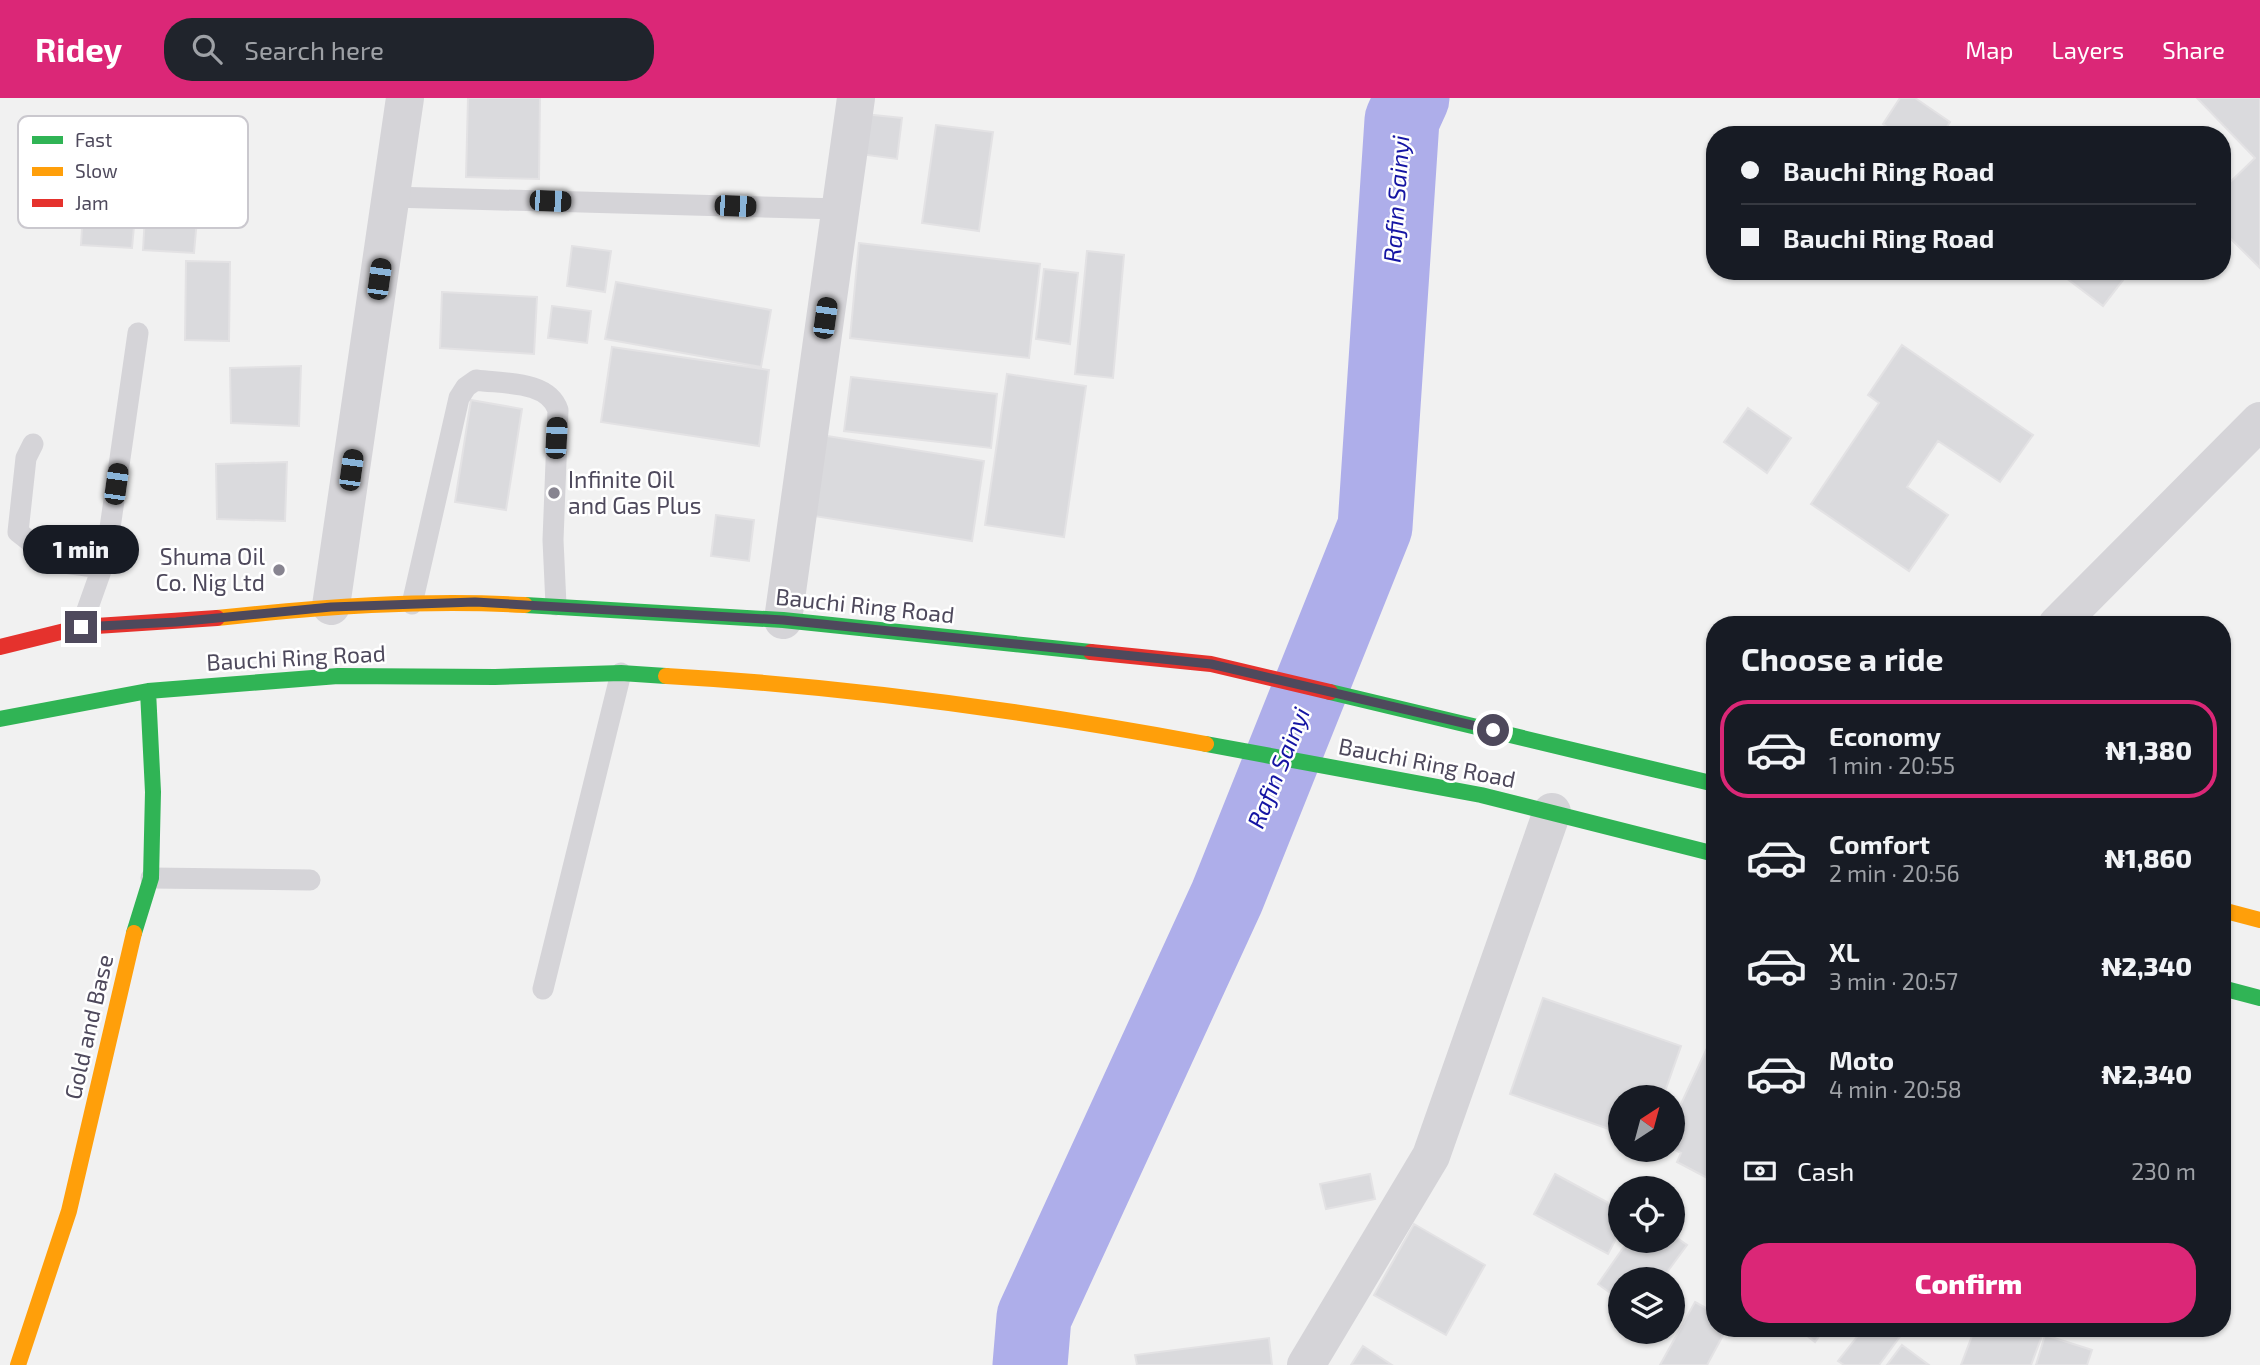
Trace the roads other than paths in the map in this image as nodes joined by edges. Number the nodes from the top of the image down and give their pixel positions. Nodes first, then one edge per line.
1 (405, 98) edge
2 (856, 98) edge
3 (391, 197) junction
4 (841, 209) junction
5 (138, 333) dead end
6 (2260, 421) edge
7 (33, 444) dead end
8 (102, 568) junction
9 (412, 604) junction
10 (556, 605) junction
11 (331, 607) junction
12 (2066, 616) edge
13 (783, 620) junction
14 (81, 627) junction
15 (0, 648) edge
16 (621, 673) junction
17 (148, 691) junction
18 (0, 719) edge
19 (1706, 782) edge
20 (1552, 812) junction
21 (1706, 852) edge
22 (151, 878) junction
23 (310, 880) dead end
24 (2231, 912) edge
25 (2260, 920) edge
26 (543, 989) dead end
27 (2231, 990) edge
28 (2260, 998) edge
29 (18, 1365) edge
30 (1306, 1365) edge

1 - 3 street
2 - 4 street
3 - 4 lane
3 - 11 street
4 - 13 street
5 - 8 lane
6 - 12 street
7 - 8 lane
8 - 14 lane
9 - 10 main road, Bauchi Ring Road
9 - 10 lane
9 - 11 main road, Bauchi Ring Road
10 - 13 main road, Bauchi Ring Road
11 - 14 main road, Bauchi Ring Road
13 - 19 main road, Bauchi Ring Road
14 - 15 main road, Bauchi Ring Road
16 - 17 main road, Bauchi Ring Road
16 - 20 main road, Bauchi Ring Road
16 - 26 lane
17 - 18 main road, Bauchi Ring Road
17 - 22 main road, Gold and Base
20 - 21 main road, Bauchi Ring Road
20 - 30 street
22 - 23 lane
22 - 29 main road, Gold and Base
24 - 25 main road
27 - 28 main road

